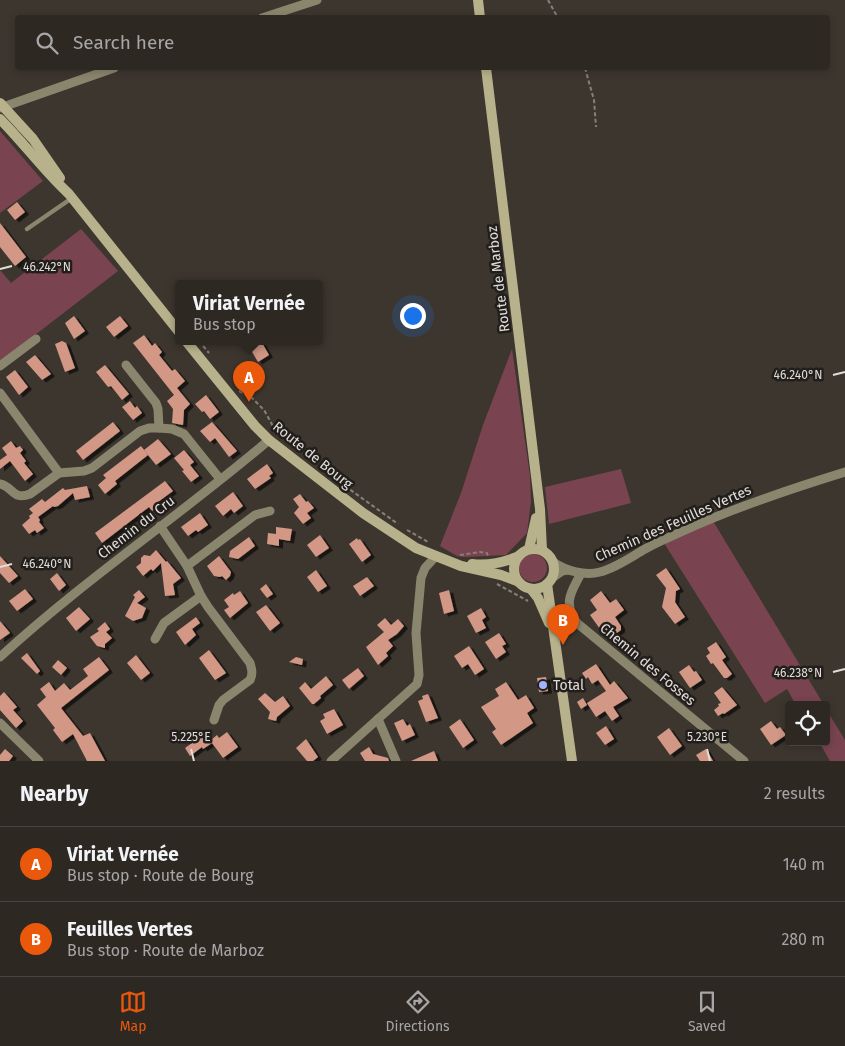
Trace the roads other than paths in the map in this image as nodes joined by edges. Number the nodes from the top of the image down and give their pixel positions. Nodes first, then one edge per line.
1 (317, 0) edge
2 (478, 0) edge
3 (271, 15) edge
4 (480, 15) edge
5 (108, 70) edge
6 (486, 70) edge
7 (1, 105) edge
8 (0, 119) edge
9 (71, 196) junction
10 (27, 229) dead end
11 (175, 327) edge
12 (36, 340) dead end
13 (189, 345) edge
14 (126, 365) dead end
15 (0, 366) edge
16 (0, 393) edge
17 (159, 428) junction
18 (269, 440) junction
19 (845, 472) edge
20 (59, 473) junction
21 (220, 479) junction
22 (0, 484) edge
23 (538, 487) junction
24 (270, 510) dead end
25 (160, 526) junction
26 (529, 549) junction
27 (542, 550) junction
28 (436, 556) junction
29 (517, 557) junction
30 (453, 558) junction
31 (553, 562) junction
32 (187, 566) junction
33 (568, 570) junction
34 (581, 573) junction
35 (517, 580) junction
36 (550, 581) junction
37 (531, 589) junction
38 (201, 596) junction
39 (553, 633) junction
40 (155, 639) dead end
41 (0, 657) edge
42 (378, 719) junction
43 (214, 720) dead end
44 (0, 723) edge
45 (39, 761) edge
46 (331, 761) edge
47 (396, 761) edge
48 (572, 761) edge
49 (744, 761) edge

1 - 3 street
2 - 4 main road
5 - 7 street
6 - 23 main road, Route de Marboz
7 - 9 main road
8 - 9 main road
9 - 10 lane
9 - 11 main road
12 - 15 street
13 - 18 main road, Route de Bourg
14 - 17 street
16 - 20 street
17 - 20 street
17 - 21 street
18 - 21 street, Chemin du Cru
18 - 28 main road, Route de Bourg
19 - 34 street, Chemin des Feuilles Vertes
20 - 22 street
21 - 25 street, Chemin du Cru
23 - 26 main road, Route de Marboz
23 - 27 main road, Route de Marboz
24 - 32 street
25 - 32 street
25 - 41 street, Chemin du Cru
26 - 27 main road
26 - 29 main road
27 - 31 main road
28 - 30 main road, Route de Bourg
28 - 42 street
29 - 30 main road, Route de Bourg
29 - 35 main road
30 - 35 main road, Route de Bourg
31 - 33 street
31 - 36 main road
32 - 38 street
33 - 34 street, Chemin des Feuilles Vertes
33 - 36 street
34 - 49 street, Chemin des Fosses
35 - 37 main road
36 - 37 main road
36 - 39 main road
37 - 39 main road
38 - 40 street
38 - 43 street
39 - 48 main road
42 - 46 street
42 - 47 street
44 - 45 street

